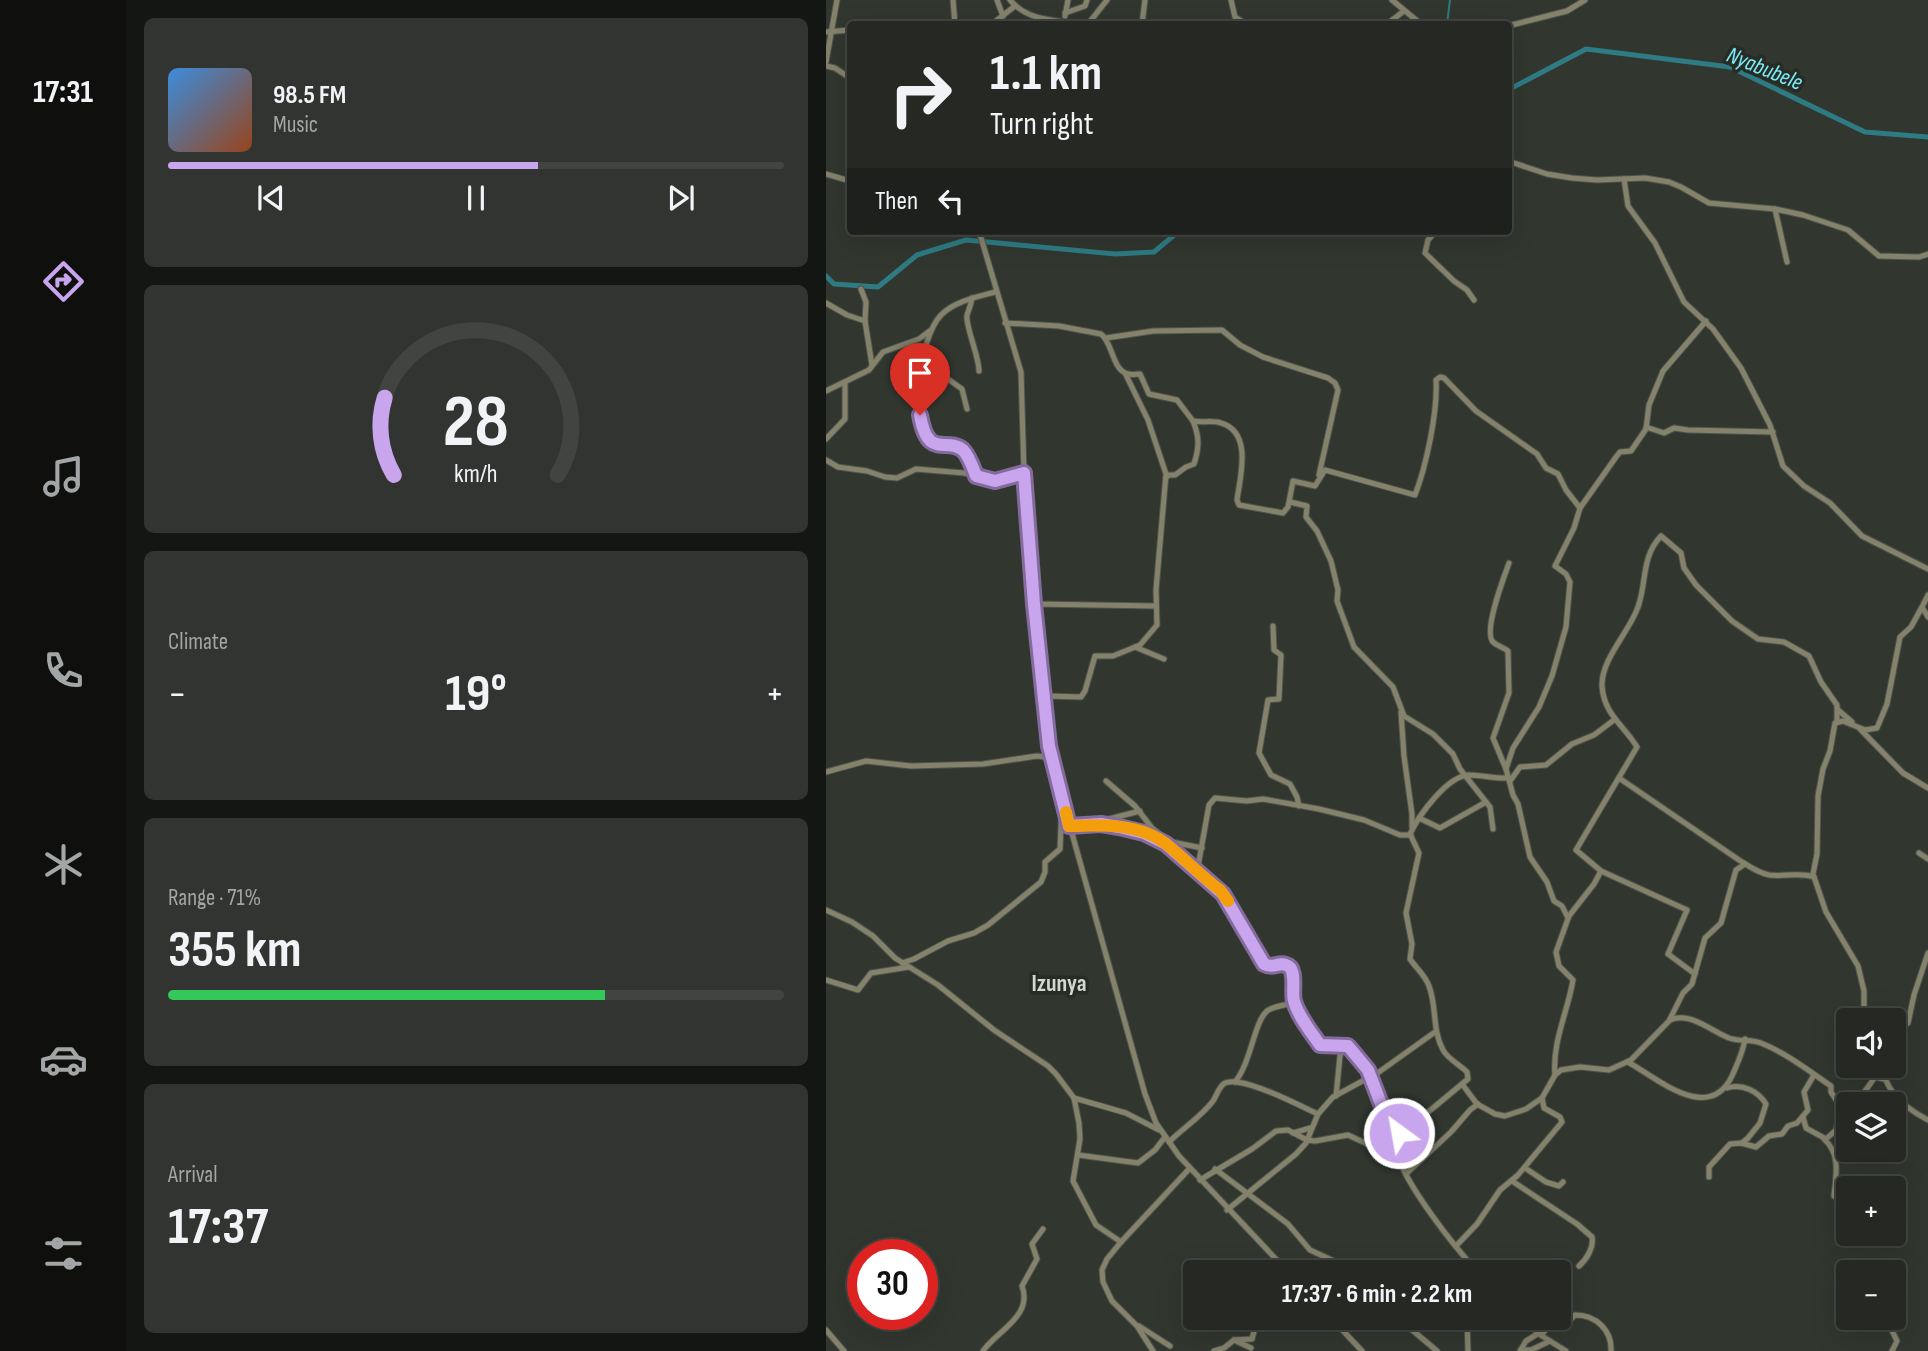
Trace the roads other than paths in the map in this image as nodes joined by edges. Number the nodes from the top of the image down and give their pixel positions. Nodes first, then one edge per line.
1 (837, 0) edge
2 (953, 0) edge
3 (997, 0) edge
4 (1010, 0) edge
5 (1068, 0) edge
6 (1087, 0) edge
7 (1107, 0) edge
8 (1144, 0) edge
9 (1231, 0) edge
10 (1392, 0) edge
11 (1585, 0) edge
12 (1015, 6) junction
13 (1404, 11) junction
14 (1065, 13) junction
15 (1003, 16) junction
16 (955, 21) edge
17 (996, 21) edge
18 (1055, 21) edge
19 (1064, 21) edge
20 (1090, 21) edge
21 (1142, 21) edge
22 (1242, 21) edge
23 (1391, 21) edge
24 (1417, 21) edge
25 (1512, 25) edge
26 (847, 30) edge
27 (828, 32) edge
28 (826, 64) edge
29 (847, 76) edge
30 (1512, 162) edge
31 (826, 174) edge
32 (1624, 179) junction
33 (847, 180) edge
34 (1775, 209) junction
35 (980, 235) edge
36 (1432, 235) edge
37 (1928, 254) edge
38 (1787, 262) dead end
39 (862, 289) dead end
40 (995, 292) junction
41 (972, 298) junction
42 (1474, 300) dead end
43 (826, 303) edge
44 (864, 320) junction
45 (1706, 321) junction
46 (1005, 323) junction
47 (931, 330) junction
48 (1106, 338) junction
49 (923, 365) junction
50 (872, 366) junction
51 (979, 371) dead end
52 (1125, 373) junction
53 (845, 383) junction
54 (826, 391) edge
55 (967, 409) dead end
56 (1193, 421) junction
57 (1646, 427) junction
58 (1773, 432) junction
59 (826, 439) edge
60 (826, 460) edge
61 (1024, 473) junction
62 (976, 476) junction
63 (1166, 478) junction
64 (1317, 485) junction
65 (1290, 502) junction
66 (1580, 508) junction
67 (1509, 563) dead end
68 (1928, 569) edge
69 (1928, 595) edge
70 (1034, 604) junction
71 (1156, 606) junction
72 (1922, 607) junction
73 (1928, 617) edge
74 (1273, 626) dead end
75 (1135, 647) junction
76 (1164, 659) dead end
77 (1046, 696) junction
78 (1838, 710) junction
79 (1401, 712) junction
80 (1614, 720) junction
81 (1837, 722) junction
82 (1860, 729) junction
83 (1052, 762) junction
84 (1506, 769) junction
85 (826, 772) edge
86 (1465, 775) junction
87 (1619, 778) junction
88 (1509, 780) junction
89 (1106, 781) dead end
90 (1928, 788) edge
91 (1062, 796) junction
92 (1486, 802) junction
93 (1298, 806) junction
94 (1140, 811) junction
95 (1419, 818) junction
96 (1101, 821) dead end
97 (1069, 826) junction
98 (1493, 829) dead end
99 (1411, 833) junction
100 (1202, 848) junction
101 (1919, 853) dead end
102 (1928, 859) edge
103 (1745, 864) junction
104 (1601, 871) junction
105 (1197, 872) junction
106 (1814, 877) junction
107 (826, 910) edge
108 (1568, 918) junction
109 (1928, 953) edge
110 (902, 963) junction
111 (909, 967) junction
112 (1695, 974) junction
113 (826, 980) edge
114 (1294, 1003) junction
115 (1865, 1008) edge
116 (1669, 1021) junction
117 (1906, 1024) edge
118 (1435, 1032) junction
119 (1745, 1039) junction
120 (1343, 1046) junction
121 (1628, 1062) junction
122 (1555, 1075) junction
123 (1814, 1075) junction
124 (1371, 1077) junction
125 (1884, 1079) joint
126 (1235, 1082) junction
127 (1462, 1084) junction
128 (1724, 1089) junction
129 (1865, 1092) edge
130 (1336, 1096) junction
131 (1074, 1098) junction
132 (1542, 1098) junction
133 (1836, 1099) edge
134 (1478, 1104) junction
135 (1318, 1114) junction
136 (1803, 1117) junction
137 (1928, 1120) edge
138 (1310, 1128) junction
139 (1836, 1130) edge
140 (1161, 1131) junction
141 (1293, 1133) junction
142 (1399, 1133) junction
143 (1824, 1139) junction
144 (1167, 1140) junction
145 (1307, 1140) junction
146 (1741, 1143) junction
147 (1078, 1155) junction
148 (1190, 1168) junction
149 (1525, 1168) junction
150 (1215, 1169) junction
151 (1543, 1172) dead end
152 (1535, 1173) junction
153 (1406, 1174) junction
154 (1709, 1177) dead end
155 (1200, 1180) junction
156 (1512, 1181) junction
157 (1563, 1182) dead end
158 (1247, 1193) junction
159 (1834, 1196) dead end
160 (1227, 1209) junction
161 (1043, 1229) dead end
162 (1121, 1242) junction
163 (1457, 1246) junction
164 (1276, 1260) edge
165 (1332, 1260) edge
166 (1467, 1260) edge
167 (1579, 1266) dead end
168 (1136, 1325) junction
169 (826, 1329) edge
170 (1254, 1330) edge
171 (1342, 1330) edge
172 (1411, 1330) edge
173 (1467, 1330) edge
174 (1535, 1330) edge
175 (1892, 1330) edge
176 (1540, 1334) junction
177 (1251, 1339) junction
178 (1234, 1340) junction
179 (1551, 1341) junction
180 (1170, 1346) dead end
181 (1251, 1349) edge
182 (1520, 1350) edge
183 (844, 1351) edge
184 (983, 1351) edge
185 (1153, 1351) edge
186 (1214, 1351) edge
187 (1362, 1351) edge
188 (1437, 1351) edge
189 (1468, 1351) edge
190 (1566, 1351) edge
191 (1611, 1351) edge
192 (1892, 1351) edge

1 - 27 street
2 - 16 street
3 - 15 street
4 - 12 street
5 - 14 street
6 - 14 street
7 - 20 street
8 - 21 street
9 - 22 street
10 - 13 street
11 - 25 street
12 - 15 street
12 - 18 street
13 - 23 street
13 - 24 street
14 - 19 street
15 - 17 street
26 - 27 street
27 - 28 street
28 - 29 street
30 - 32 street
31 - 33 street
32 - 34 street
32 - 45 street
34 - 37 street
34 - 38 street
35 - 40 street
36 - 42 street
39 - 44 street
40 - 41 street
40 - 46 street
41 - 47 street
41 - 51 street
43 - 44 street
44 - 50 street
45 - 57 street
45 - 58 street
46 - 48 street
46 - 61 street
47 - 49 street
47 - 50 street
48 - 52 street
48 - 64 street
49 - 55 street
49 - 62 street
50 - 53 street
52 - 56 street
52 - 63 street
53 - 54 street
53 - 59 street
56 - 63 street
56 - 65 street
57 - 58 street
57 - 66 street
58 - 68 street
60 - 62 street
61 - 62 street
61 - 70 street
63 - 71 street
64 - 65 street
64 - 66 street
65 - 79 street
66 - 84 street
67 - 84 street
69 - 72 street
70 - 71 street
70 - 77 street
71 - 75 street
72 - 73 street
72 - 82 street
74 - 93 street
75 - 76 street
75 - 77 street
77 - 83 street
78 - 80 street
78 - 81 street
78 - 82 street
79 - 86 street
79 - 99 street
80 - 87 street
80 - 88 street
81 - 82 street
81 - 106 street
82 - 90 street
83 - 85 street
83 - 91 street
84 - 88 street
86 - 88 street
86 - 92 street
86 - 95 street
87 - 103 street
87 - 104 street
88 - 108 street
89 - 94 street
91 - 97 street
91 - 110 street
92 - 95 street
92 - 98 street
93 - 99 street
93 - 100 street
94 - 96 street
94 - 100 street
95 - 99 street
97 - 105 street
97 - 140 street
99 - 118 street
100 - 105 street
101 - 102 street
103 - 106 street
103 - 112 street
104 - 108 street
104 - 112 street
105 - 114 street
106 - 115 street
107 - 110 street
108 - 122 street
109 - 117 street
110 - 111 street
111 - 113 street
111 - 131 street
112 - 116 street
114 - 120 street
114 - 126 street
116 - 119 street
116 - 121 street
118 - 124 street
118 - 127 street
119 - 123 street
119 - 128 street
120 - 124 street
120 - 130 street
121 - 122 street
121 - 128 street
122 - 132 street
123 - 133 street
123 - 136 street
124 - 130 street
124 - 142 street
125 - 129 street
125 - 137 street
126 - 135 street
126 - 144 street
127 - 134 street
127 - 142 street
128 - 146 street
130 - 135 street
131 - 140 street
131 - 147 street
132 - 134 street
132 - 149 street
134 - 153 street
135 - 138 street
136 - 143 street
136 - 146 street
138 - 141 street
138 - 145 street
139 - 143 street
140 - 144 street
141 - 145 street
141 - 150 street
142 - 145 street
142 - 153 street
143 - 159 street
144 - 147 street
144 - 148 street
145 - 158 street
146 - 154 street
147 - 162 street
148 - 155 street
148 - 162 street
149 - 152 street
149 - 156 street
150 - 155 street
150 - 158 street
151 - 152 street
152 - 157 street
153 - 163 street
155 - 160 street
156 - 163 street
156 - 167 street
158 - 160 street
158 - 165 street
160 - 164 street
161 - 184 street
162 - 168 street
163 - 166 street
168 - 180 street
168 - 185 street
169 - 183 street
170 - 177 street
171 - 187 street
172 - 188 street
173 - 189 street
174 - 176 street
175 - 192 street
176 - 179 street
176 - 182 street
176 - 191 street
177 - 178 street
177 - 181 street
178 - 181 street
178 - 186 street
179 - 182 street
179 - 190 street

